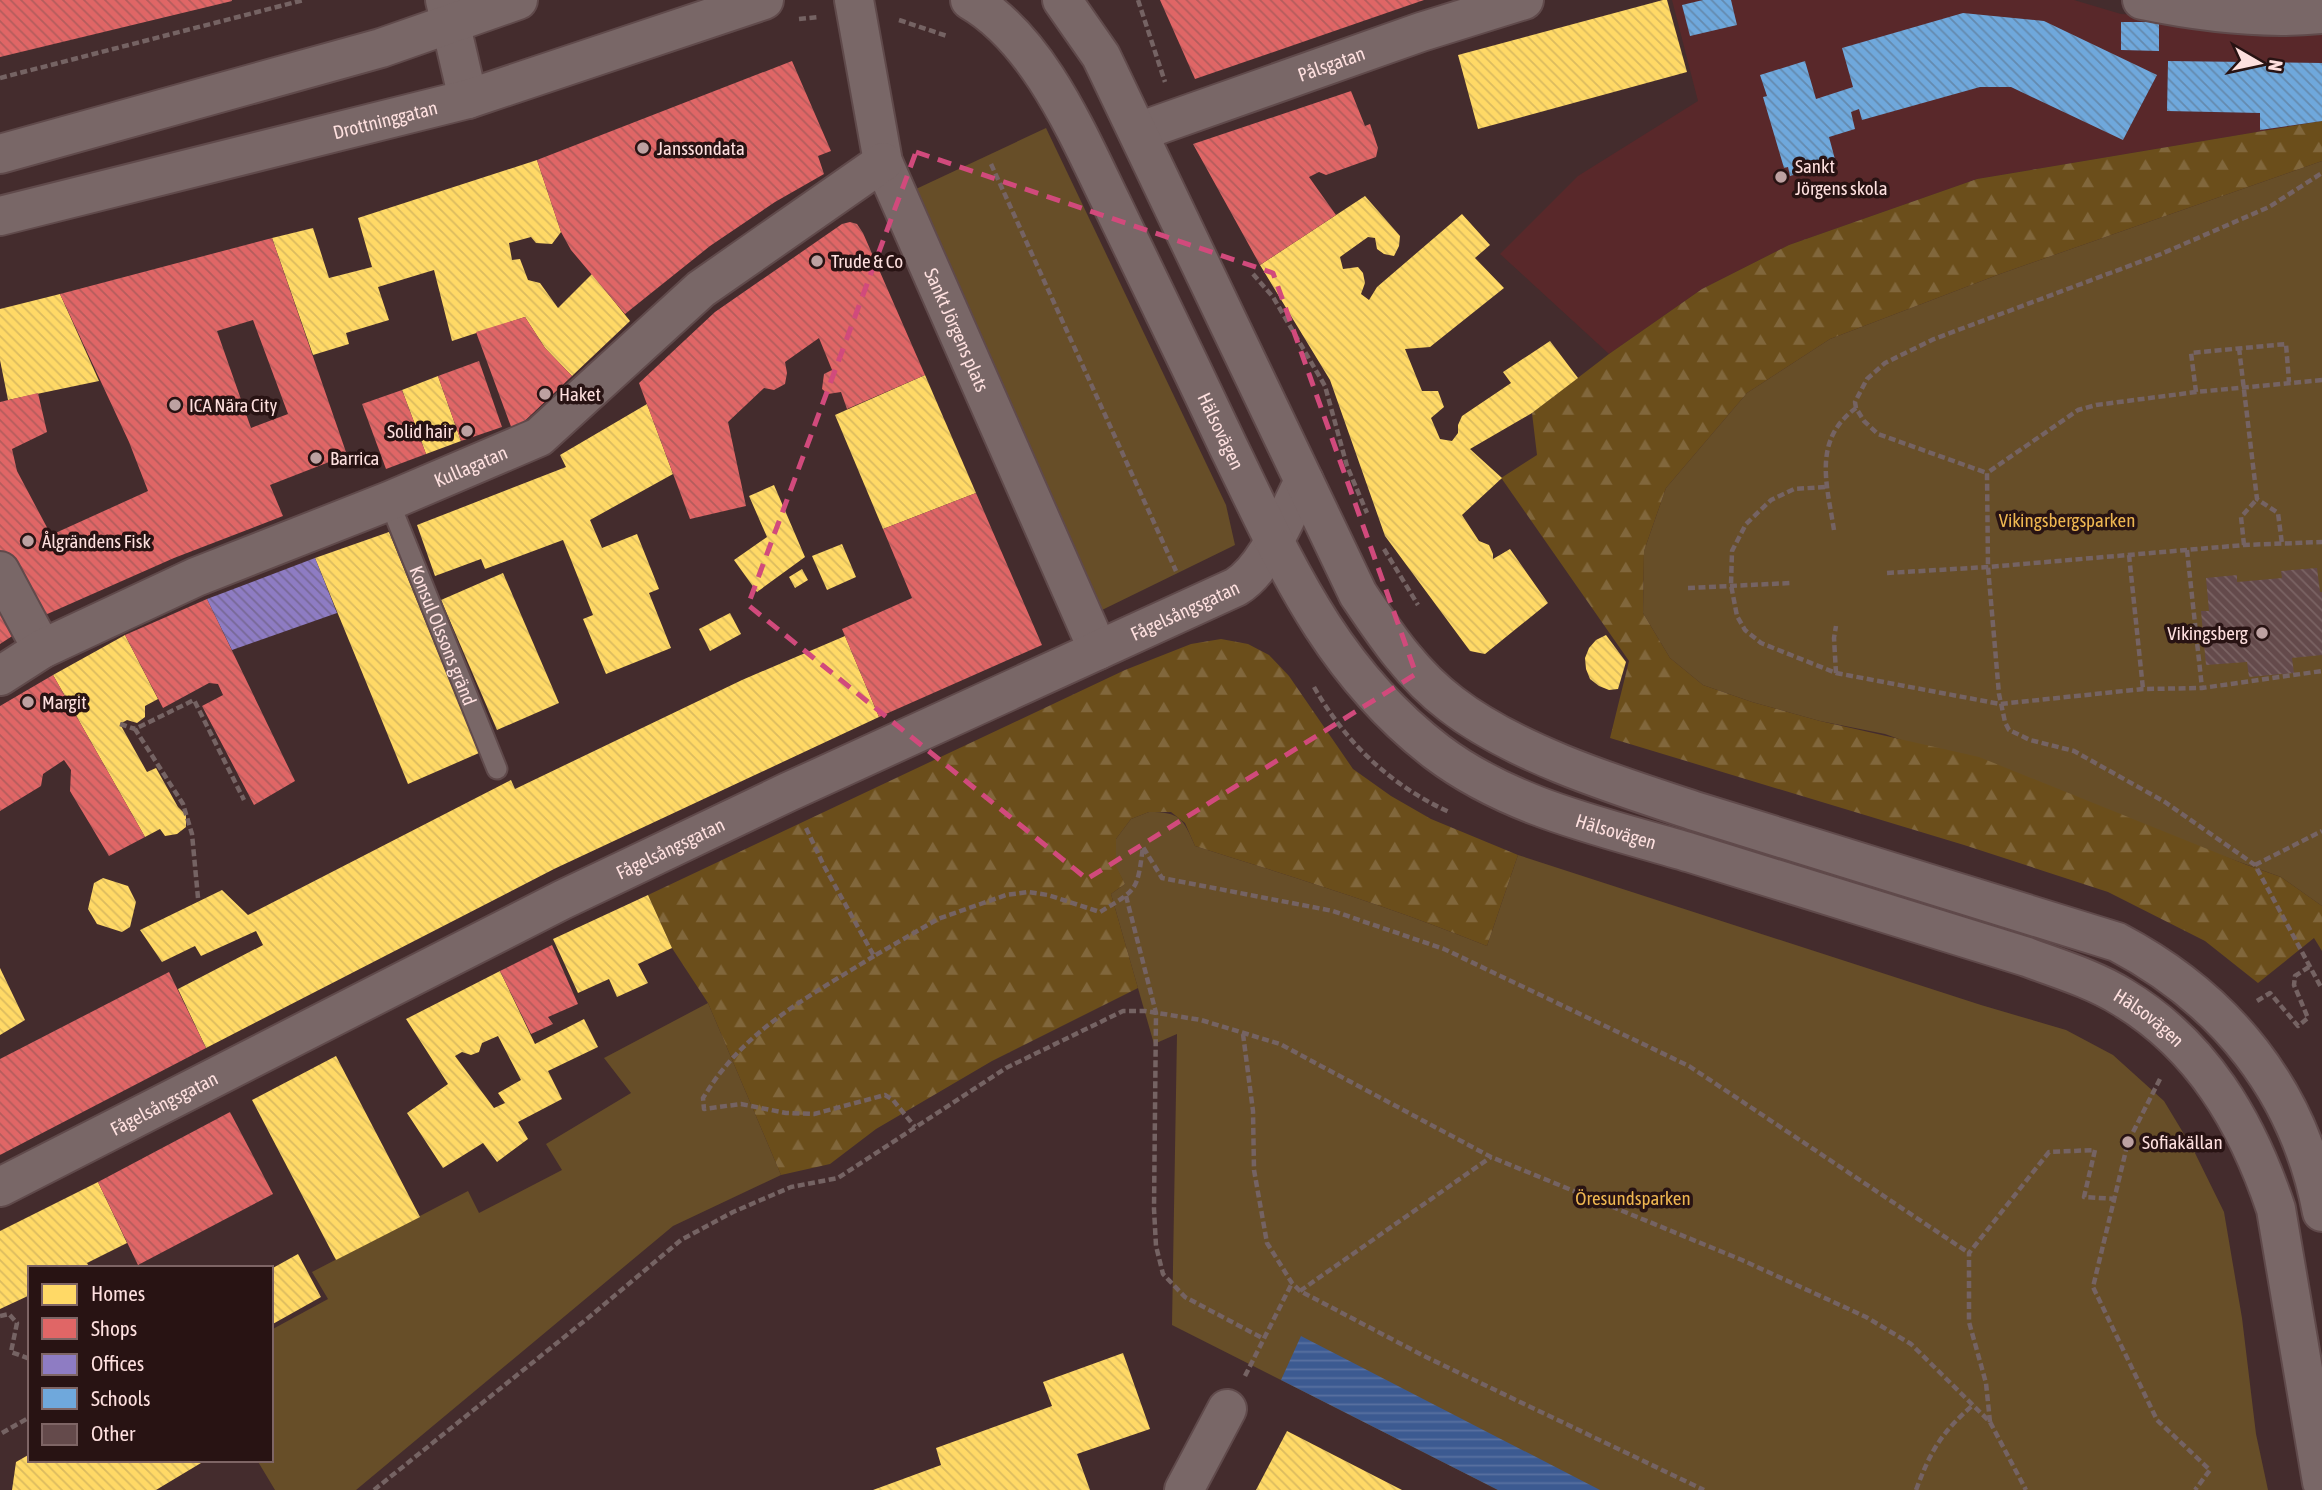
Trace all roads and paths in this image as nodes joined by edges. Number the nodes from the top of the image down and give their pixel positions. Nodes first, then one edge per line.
1 (304, 0) edge
2 (518, 0) edge
3 (764, 0) edge
4 (854, 0) edge
5 (1062, 0) edge
6 (1138, 0) edge
7 (1524, 0) edge
8 (2142, 0) edge
9 (980, 2) edge
10 (447, 12) edge
11 (2322, 14) edge
12 (0, 78) edge
13 (468, 99) junction
14 (1177, 117) junction
15 (1138, 132) junction
16 (0, 154) edge
17 (883, 162) junction
18 (991, 164) dead end
19 (2322, 173) edge
20 (0, 216) edge
21 (1251, 272) dead end
22 (2239, 348) junction
23 (2322, 380) edge
24 (2289, 382) junction
25 (2245, 388) junction
26 (2196, 392) junction
27 (1856, 408) junction
28 (1987, 473) junction
29 (1304, 481) junction
30 (1825, 487) junction
31 (2257, 499) junction
32 (389, 501) junction
33 (1368, 516) dead end
34 (1834, 530) dead end
35 (1273, 539) junction
36 (1379, 541) dead end
37 (2322, 542) edge
38 (2281, 544) junction
39 (2244, 545) junction
40 (2188, 550) junction
41 (2129, 555) junction
42 (1988, 567) junction
43 (0, 571) edge
44 (1887, 573) dead end
45 (1791, 583) dead end
46 (1731, 585) junction
47 (1688, 588) dead end
48 (1193, 607) junction
49 (1421, 610) dead end
50 (1836, 626) dead end
51 (42, 649) junction
52 (1098, 650) junction
53 (2322, 671) edge
54 (1836, 673) junction
55 (0, 676) edge
56 (2202, 688) junction
57 (2143, 689) junction
58 (2000, 704) junction
59 (120, 724) dead end
60 (135, 729) junction
61 (498, 769) dead end
62 (244, 800) dead end
63 (2322, 831) edge
64 (2255, 865) junction
65 (824, 866) dead end
66 (1126, 896) junction
67 (198, 898) dead end
68 (874, 956) junction
69 (2309, 967) junction
70 (2322, 989) edge
71 (2250, 992) dead end
72 (2259, 1000) junction
73 (2267, 1010) dead end
74 (1156, 1013) junction
75 (1243, 1034) junction
76 (915, 1127) junction
77 (2128, 1142) dead end
78 (1492, 1157) junction
79 (0, 1187) edge
80 (2116, 1199) junction
81 (2322, 1212) edge
82 (1969, 1254) junction
83 (1292, 1283) junction
84 (1300, 1292) junction
85 (0, 1316) edge
86 (1264, 1339) junction
87 (28, 1358) edge
88 (1974, 1404) junction
89 (1227, 1409) joint
90 (28, 1418) edge
91 (1990, 1422) junction
92 (2, 1433) dead end
93 (2322, 1482) edge
94 (374, 1490) edge
95 (1184, 1490) edge
96 (1704, 1490) edge
97 (1916, 1490) edge
98 (2026, 1490) edge
99 (2195, 1490) edge

1 - 12 path
2 - 10 main road
3 - 13 main road, Drottninggatan
4 - 17 main road, Sankt Jörgens plats
5 - 15 main road
6 - 14 path
7 - 14 main road, Pålsgatan
8 - 11 main road
9 - 35 main road, Hälsovägen
10 - 13 main road
10 - 16 main road
13 - 20 main road, Drottninggatan
14 - 15 main road, Pålsgatan
15 - 29 main road
17 - 32 main road, Kullagatan
17 - 52 main road, Sankt Jörgens plats
18 - 48 path
19 - 27 path
21 - 33 path
22 - 24 path
22 - 25 path
22 - 26 path
23 - 24 path
24 - 25 path
25 - 26 path
25 - 31 path
26 - 28 path
27 - 28 path
27 - 30 path
28 - 42 path
29 - 35 main road, Fågelsångsgatan
29 - 81 main road
30 - 34 path
30 - 46 path
31 - 38 path
31 - 39 path
32 - 51 main road, Kullagatan
32 - 61 lane, Konsul Olssons gränd
35 - 48 main road, Fågelsångsgatan
35 - 93 main road, Hälsovägen
36 - 49 path
37 - 38 path
38 - 39 path
39 - 40 path
40 - 41 path
40 - 56 path
41 - 42 path
41 - 57 path
42 - 44 path
42 - 58 path
43 - 51 main road
45 - 46 path
46 - 47 path
46 - 54 path
48 - 52 main road, Fågelsångsgatan
50 - 54 path
51 - 55 main road, Kullagatan
52 - 79 main road, Fågelsångsgatan
53 - 56 path
54 - 58 path
56 - 57 path
57 - 58 path
58 - 64 path
59 - 60 path
60 - 62 path
60 - 67 path
63 - 64 path
64 - 69 path
65 - 68 path
66 - 68 path
66 - 74 path
66 - 82 path
68 - 76 path
69 - 70 path
69 - 72 path
71 - 72 path
72 - 73 path
74 - 75 path
74 - 76 path
74 - 86 path
75 - 78 path
75 - 83 path
76 - 94 path
77 - 80 path
78 - 84 path
78 - 88 path
80 - 82 path
80 - 99 path
82 - 91 path
83 - 84 path
83 - 86 path
84 - 96 path
85 - 87 path
86 - 89 path
88 - 91 path
88 - 97 path
89 - 95 main road
90 - 92 path
91 - 98 path

